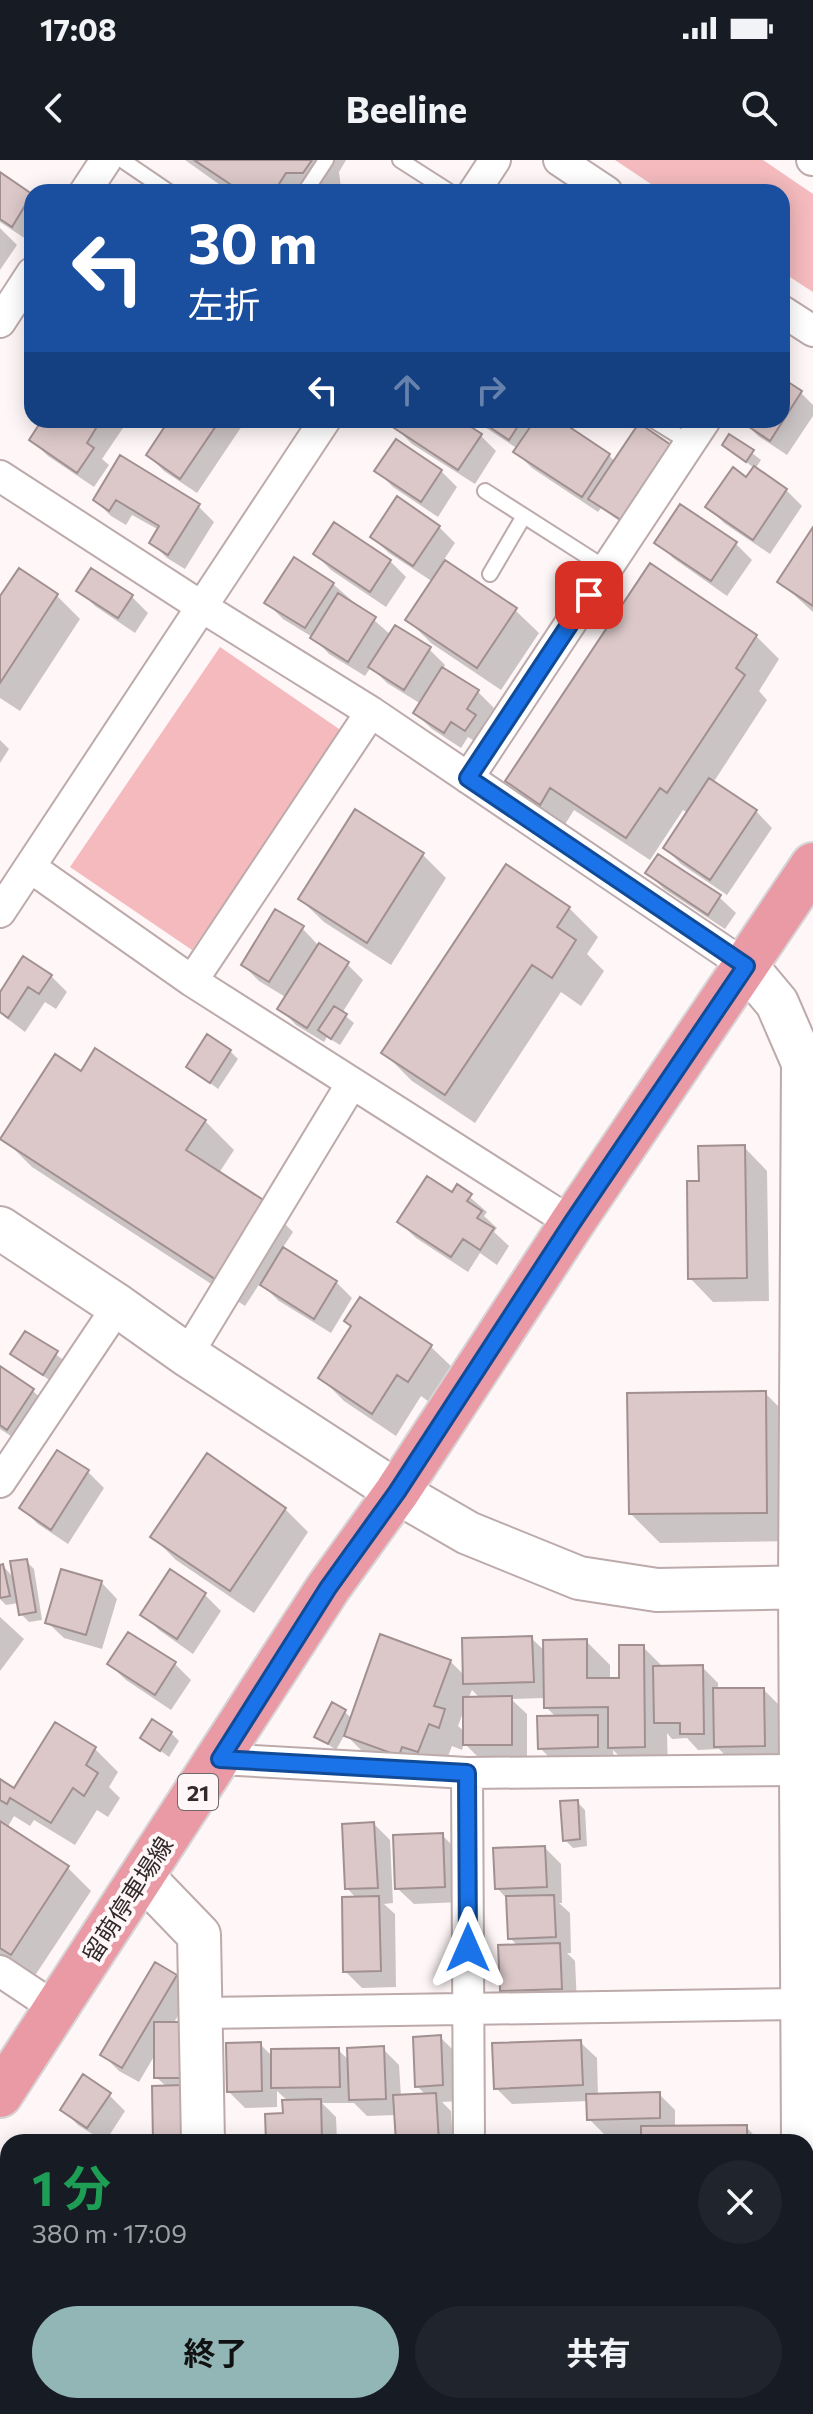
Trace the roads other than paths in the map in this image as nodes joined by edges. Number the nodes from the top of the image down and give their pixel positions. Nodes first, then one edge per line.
1 (106, 160) edge
2 (122, 160) edge
3 (326, 160) edge
4 (400, 160) edge
5 (495, 160) edge
6 (559, 160) edge
7 (90, 184) edge
8 (157, 184) edge
9 (310, 184) edge
10 (438, 184) edge
11 (479, 184) edge
12 (595, 184) edge
13 (24, 285) edge
14 (790, 316) edge
15 (0, 322) edge
16 (813, 331) edge
17 (320, 428) edge
18 (698, 432) edge
19 (0, 476) edge
20 (485, 491) dead end
21 (524, 516) junction
22 (607, 569) junction
23 (490, 574) dead end
24 (202, 607) junction
25 (371, 712) junction
26 (468, 778) junction
27 (813, 865) edge
28 (30, 867) junction
29 (0, 912) edge
30 (746, 966) junction
31 (192, 981) junction
32 (352, 1083) junction
33 (808, 1105) edge
34 (808, 1190) edge
35 (572, 1223) junction
36 (0, 1228) edge
37 (118, 1306) junction
38 (187, 1355) junction
39 (0, 1482) edge
40 (397, 1492) junction
41 (806, 1587) edge
42 (220, 1759) junction
43 (801, 1770) junction
44 (467, 1773) junction
45 (808, 1833) edge
46 (142, 1876) junction
47 (808, 1946) edge
48 (0, 1971) edge
49 (802, 2004) junction
50 (468, 2007) junction
51 (57, 2009) junction
52 (201, 2013) junction
53 (0, 2095) edge
54 (203, 2134) edge
55 (469, 2134) edge
56 (803, 2134) edge
57 (448, 2414) edge
58 (470, 2414) edge
59 (532, 2414) edge

1 - 7 street
2 - 8 lane
3 - 9 lane
4 - 10 lane
5 - 11 street
6 - 12 street
13 - 15 street
14 - 16 street
17 - 24 street
18 - 22 street
19 - 24 street
20 - 21 lane
21 - 22 lane
21 - 23 lane
22 - 26 street
24 - 25 street
24 - 28 street
25 - 26 street
25 - 31 street
26 - 30 street
27 - 30 main road, 留萌停車場線 / 21
28 - 29 street
28 - 31 street
30 - 33 street
30 - 35 main road, 留萌停車場線 / 21
31 - 32 street
32 - 35 street
32 - 38 street
33 - 34 street
34 - 41 street
35 - 40 main road, 留萌停車場線 / 21
36 - 37 street
37 - 38 street
37 - 39 street
38 - 40 street
40 - 41 street
40 - 42 main road, 留萌停車場線 / 21
41 - 43 street
42 - 44 street
42 - 46 main road, 留萌停車場線 / 21
43 - 44 street
43 - 45 street
44 - 50 street
45 - 47 street
46 - 51 main road, 留萌停車場線 / 21
46 - 52 street
47 - 49 street
48 - 51 street
49 - 50 street
49 - 56 street
50 - 52 street
50 - 55 street
51 - 53 main road, 留萌停車場線 / 21
52 - 54 street
57 - 58 street
58 - 59 street

